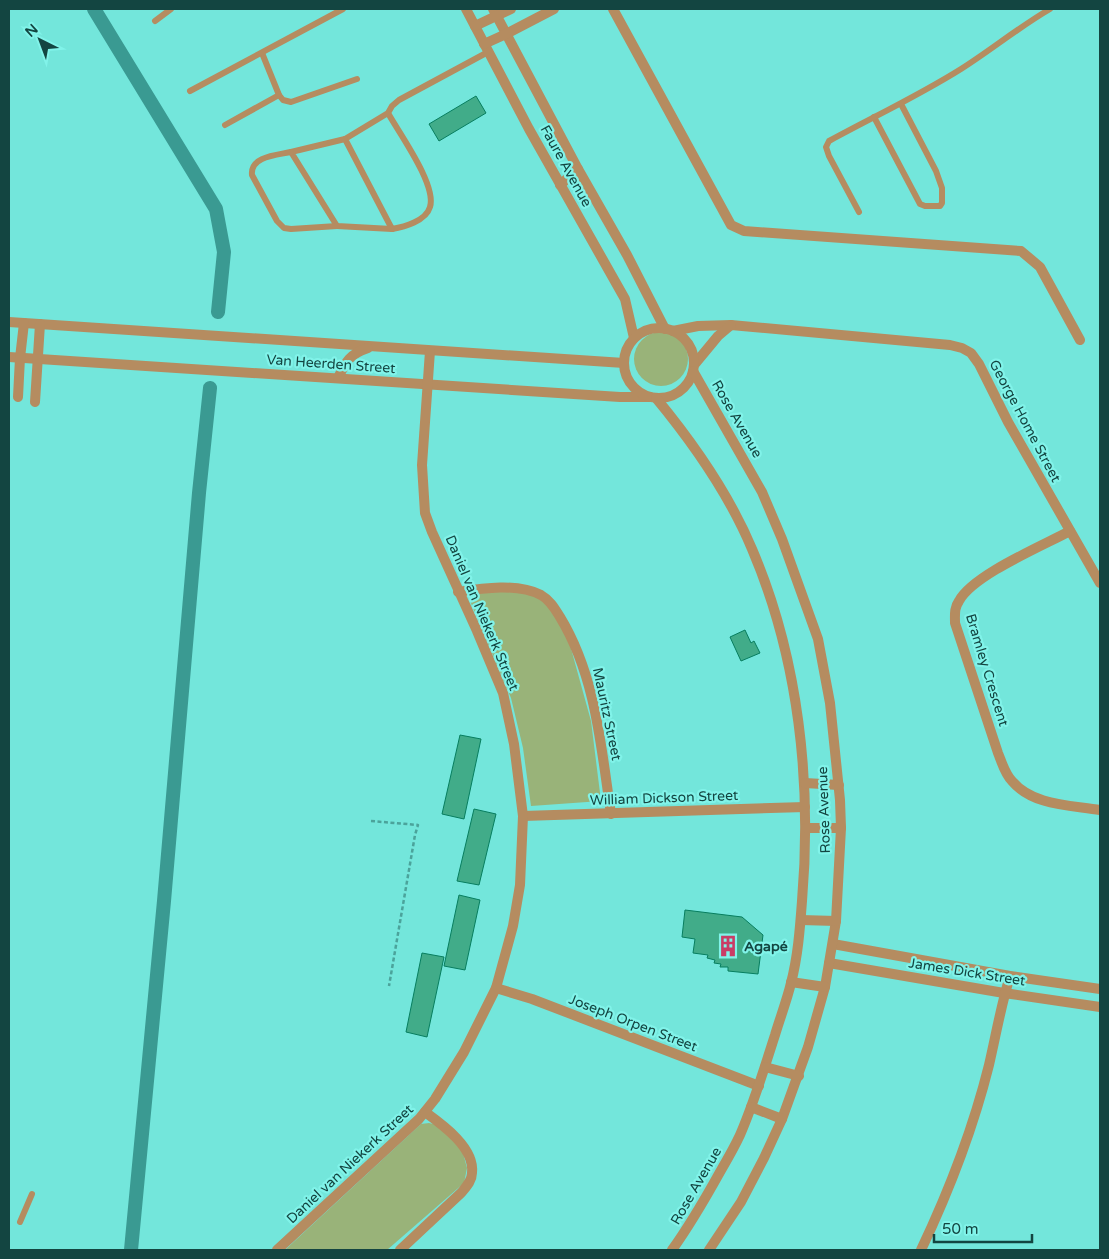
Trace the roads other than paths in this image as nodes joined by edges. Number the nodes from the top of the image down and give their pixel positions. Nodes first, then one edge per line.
1 (171, 9) edge
2 (344, 9) edge
3 (466, 9) edge
4 (511, 9) edge
5 (554, 9) edge
6 (613, 9) edge
7 (1050, 9) edge
8 (494, 12) edge
9 (154, 21) dead end
10 (475, 26) junction
11 (506, 34) junction
12 (486, 48) junction
13 (262, 53) junction
14 (357, 79) dead end
15 (190, 91) dead end
16 (280, 95) junction
17 (902, 104) junction
18 (388, 113) junction
19 (874, 117) junction
20 (225, 125) dead end
21 (345, 139) junction
22 (292, 152) junction
23 (578, 169) junction
24 (560, 184) junction
25 (859, 212) dead end
26 (337, 226) junction
27 (392, 229) junction
28 (9, 322) edge
29 (24, 323) junction
30 (40, 324) junction
31 (731, 325) junction
32 (669, 330) junction
33 (634, 338) junction
34 (1080, 340) dead end
35 (370, 347) junction
36 (430, 351) junction
37 (14, 358) edge
38 (37, 360) junction
39 (624, 363) junction
40 (694, 368) junction
41 (338, 378) junction
42 (427, 384) junction
43 (18, 397) dead end
44 (653, 397) junction
45 (34, 402) dead end
46 (1070, 531) junction
47 (1100, 583) edge
48 (458, 592) junction
49 (805, 783) junction
50 (839, 785) junction
51 (805, 807) junction
52 (1100, 810) edge
53 (611, 814) junction
54 (523, 816) junction
55 (806, 828) junction
56 (841, 828) junction
57 (801, 920) junction
58 (836, 921) junction
59 (833, 944) junction
60 (829, 963) junction
61 (1010, 976) junction
62 (791, 982) junction
63 (825, 987) junction
64 (496, 988) junction
65 (1100, 989) edge
66 (1004, 993) junction
67 (1100, 1007) edge
68 (765, 1067) junction
69 (799, 1076) junction
70 (759, 1086) junction
71 (751, 1107) junction
72 (425, 1112) junction
73 (782, 1119) junction
74 (32, 1194) dead end
75 (20, 1222) dead end
76 (277, 1250) edge
77 (400, 1250) edge
78 (672, 1250) edge
79 (709, 1250) edge
80 (921, 1250) edge

1 - 9 lane
2 - 13 lane
3 - 10 street, Faure Avenue
4 - 8 street
5 - 11 street
6 - 34 street
7 - 17 lane
8 - 10 street
8 - 11 street, Faure Avenue
10 - 12 street, Faure Avenue
11 - 12 street
11 - 23 street, Faure Avenue
12 - 18 lane
12 - 24 street, Faure Avenue
13 - 15 lane
13 - 16 lane
14 - 16 lane
16 - 20 lane
17 - 19 lane
17 - 19 lane
18 - 21 lane
18 - 27 lane
19 - 25 lane
21 - 22 lane
21 - 27 lane
22 - 26 lane
22 - 26 lane
23 - 24 street
23 - 32 street, Faure Avenue
24 - 33 street, Faure Avenue
26 - 27 lane
28 - 29 street, Van Heerden Street
29 - 30 street, Van Heerden Street
29 - 37 street
30 - 35 street, Van Heerden Street
30 - 38 street
31 - 32 street, George Home Street
31 - 40 street
31 - 46 street, George Home Street
32 - 33 street
32 - 40 street
33 - 39 street
35 - 36 street, Van Heerden Street
35 - 41 street
36 - 39 street, Van Heerden Street
36 - 42 street, Daniel van Niekerk Street
37 - 38 street, Van Heerden Street
37 - 43 street
38 - 41 street, Van Heerden Street
38 - 45 street
39 - 44 street
40 - 44 street
40 - 50 street, Rose Avenue
41 - 42 street, Van Heerden Street
42 - 44 street, Van Heerden Street
42 - 48 street, Daniel van Niekerk Street
44 - 49 street, Rose Avenue
46 - 47 street, George Home Street
46 - 52 street, Bramley Crescent
48 - 53 street, Mauritz Street
48 - 54 street, Daniel van Niekerk Street
49 - 50 street
49 - 51 street, Rose Avenue
50 - 56 street, Rose Avenue
51 - 53 street, William Dickson Street
51 - 55 street, Rose Avenue
53 - 54 street, William Dickson Street
54 - 64 street, Daniel van Niekerk Street
55 - 56 street
55 - 57 street, Rose Avenue
56 - 58 street, Rose Avenue
57 - 58 street
57 - 62 street, Rose Avenue
58 - 59 street, Rose Avenue
59 - 60 street, Rose Avenue
59 - 61 street, James Dick Street
60 - 63 street, Rose Avenue
60 - 66 street, James Dick Street
61 - 65 street, James Dick Street
61 - 66 street
62 - 63 street
62 - 68 street, Rose Avenue
63 - 69 street, Rose Avenue
64 - 70 street, Joseph Orpen Street
64 - 72 street, Daniel van Niekerk Street
66 - 67 street, James Dick Street
66 - 80 street
68 - 69 street
68 - 70 street, Rose Avenue
69 - 73 street, Rose Avenue
70 - 71 street, Rose Avenue
71 - 73 street
71 - 78 street, Rose Avenue
72 - 76 street, Daniel van Niekerk Street
72 - 77 street
73 - 79 street, Rose Avenue
74 - 75 lane

